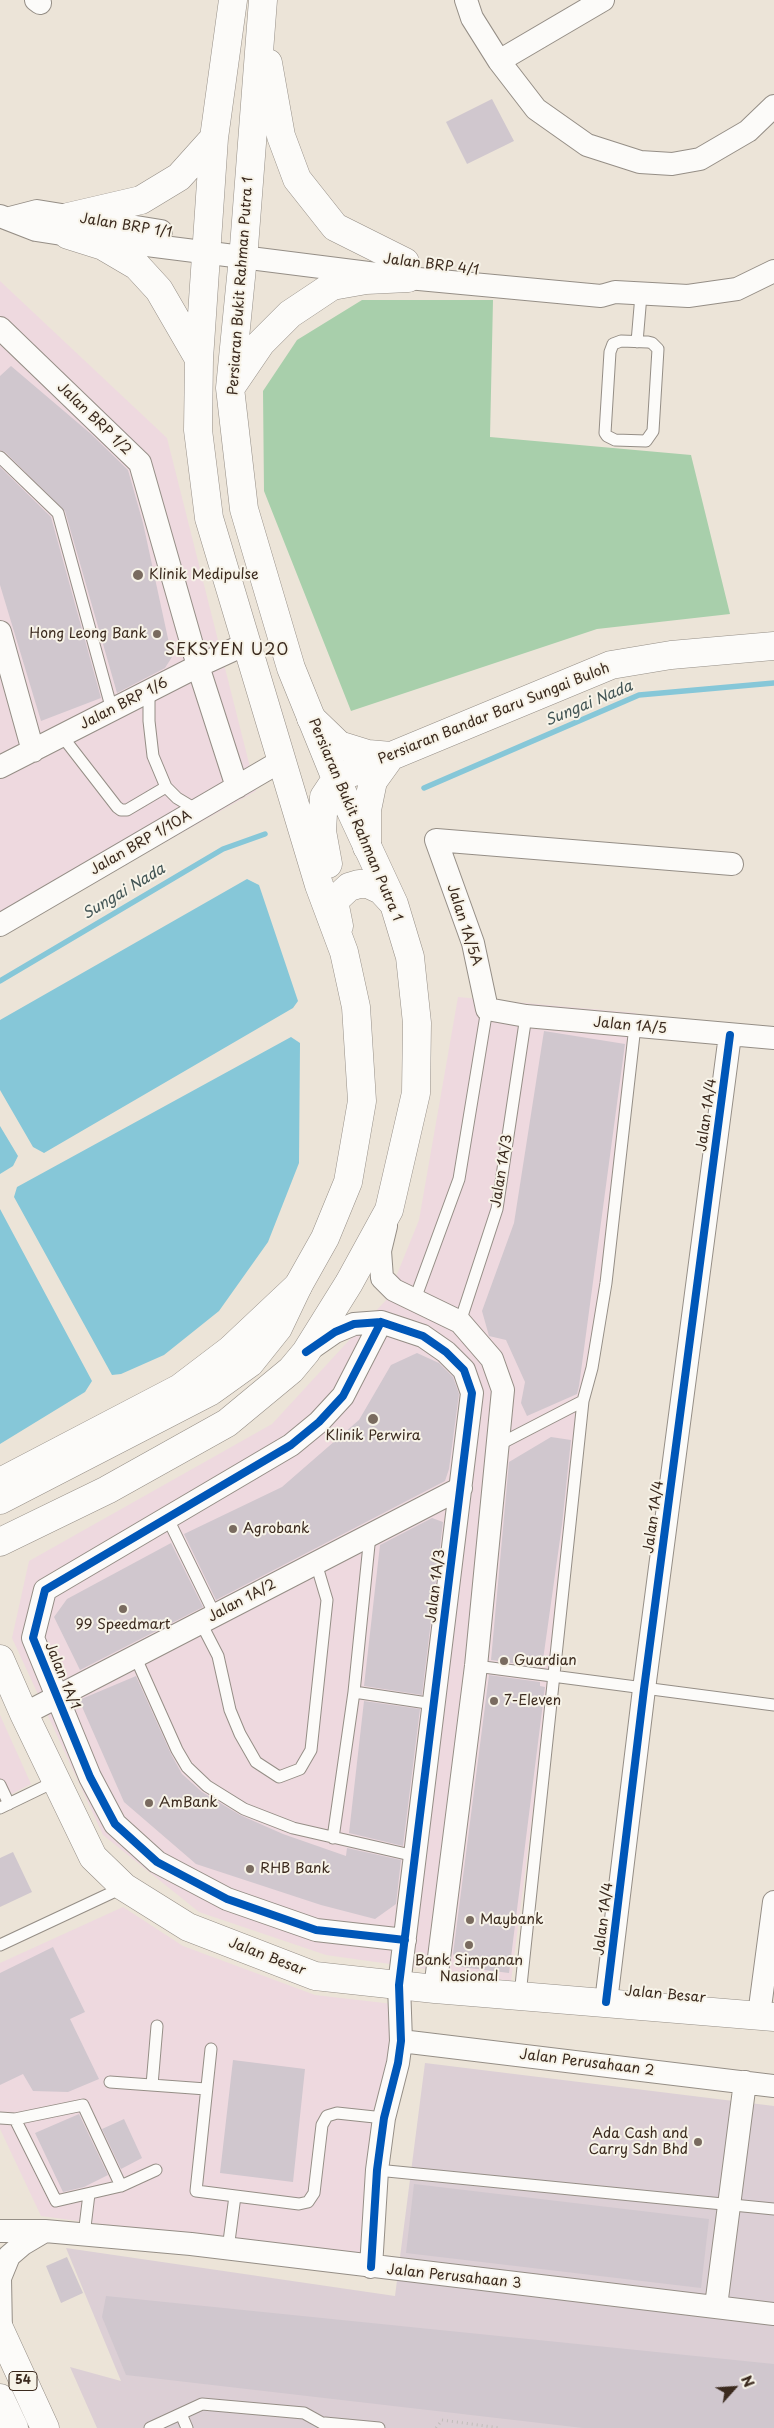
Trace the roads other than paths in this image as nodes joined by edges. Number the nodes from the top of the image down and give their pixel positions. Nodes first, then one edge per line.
1 (233, 0) edge
2 (466, 0) edge
3 (604, 0) edge
4 (262, 5) edge
5 (498, 61) junction
6 (774, 106) edge
7 (214, 138) junction
8 (5, 217) edge
9 (68, 226) junction
10 (207, 245) junction
11 (244, 249) junction
12 (407, 270) junction
13 (774, 271) edge
14 (641, 294) junction
15 (0, 328) edge
16 (637, 342) junction
17 (199, 360) junction
18 (230, 388) junction
19 (0, 458) edge
20 (0, 632) edge
21 (248, 643) junction
22 (774, 646) edge
23 (198, 666) junction
24 (149, 691) junction
25 (112, 710) junction
26 (311, 718) junction
27 (62, 736) junction
28 (33, 751) junction
29 (391, 756) junction
30 (281, 761) junction
31 (0, 768) edge
32 (336, 779) junction
33 (166, 787) junction
34 (237, 787) junction
35 (197, 810) junction
36 (367, 847) junction
37 (732, 864) dead end
38 (334, 900) junction
39 (394, 904) junction
40 (0, 925) edge
41 (344, 952) junction
42 (488, 1009) junction
43 (526, 1016) junction
44 (635, 1026) junction
45 (730, 1035) junction
46 (774, 1038) edge
47 (389, 1210) junction
48 (298, 1286) junction
49 (415, 1299) junction
50 (435, 1308) junction
51 (381, 1322) junction
52 (460, 1322) junction
53 (423, 1336) junction
54 (306, 1352) junction
55 (583, 1401) junction
56 (498, 1445) junction
57 (0, 1482) edge
58 (461, 1488) junction
59 (0, 1500) edge
60 (167, 1517) junction
61 (370, 1535) junction
62 (0, 1542) edge
63 (316, 1563) junction
64 (208, 1619) junction
65 (135, 1656) junction
66 (0, 1659) edge
67 (476, 1666) junction
68 (553, 1676) junction
69 (644, 1689) junction
70 (354, 1692) junction
71 (57, 1697) junction
72 (434, 1704) junction
73 (774, 1705) edge
74 (24, 1714) junction
75 (56, 1781) junction
76 (0, 1785) edge
77 (4, 1806) edge
78 (333, 1838) junction
79 (415, 1856) junction
80 (124, 1887) junction
81 (774, 1902) edge
82 (405, 1940) junction
83 (0, 1945) edge
84 (399, 1985) junction
85 (435, 1989) junction
86 (520, 1996) junction
87 (606, 2002) junction
88 (766, 2016) edge
89 (157, 2026) dead end
90 (401, 2041) junction
91 (210, 2049) dead end
92 (110, 2082) dead end
93 (745, 2082) junction
94 (152, 2085) junction
95 (774, 2086) edge
96 (206, 2089) junction
97 (0, 2118) edge
98 (384, 2118) junction
99 (15, 2119) junction
100 (156, 2170) dead end
101 (377, 2170) junction
102 (122, 2186) junction
103 (89, 2194) junction
104 (235, 2196) junction
105 (728, 2203) junction
106 (774, 2209) edge
107 (45, 2230) junction
108 (0, 2231) edge
109 (84, 2235) junction
110 (228, 2249) junction
111 (371, 2267) junction
112 (716, 2306) junction
113 (774, 2314) edge
114 (1, 2332) edge
115 (0, 2398) edge
116 (181, 2414) junction
117 (328, 2426) edge
118 (14, 2428) edge
119 (45, 2428) edge
120 (150, 2428) edge
121 (187, 2428) edge
122 (378, 2428) edge

1 - 7 main road
2 - 5 street
3 - 5 street
4 - 11 main road, Persiaran Bukit Rahman Putra 1
4 - 12 main road
5 - 6 street
7 - 9 main road
7 - 10 main road
8 - 9 street, Jalan BRP 1/1
9 - 10 street, Jalan BRP 1/1
9 - 17 main road
10 - 11 street, Jalan BRP 1/1
10 - 17 main road
11 - 12 street, Jalan BRP 4/1
11 - 18 main road, Persiaran Bukit Rahman Putra 1
12 - 14 street, Jalan BRP 4/1
12 - 18 main road
13 - 14 street, Jalan BRP 4/1
14 - 16 lane
15 - 23 street, Jalan BRP 1/2
16 - 16 lane
17 - 21 main road
18 - 26 main road, Persiaran Bukit Rahman Putra 1
19 - 25 lane
20 - 28 street
21 - 23 street, Jalan BRP 1/6
21 - 30 main road
22 - 29 main road, Persiaran Bandar Baru Sungai Buloh
23 - 24 street, Jalan BRP 1/6
23 - 34 street, Jalan BRP 1/2
24 - 25 street, Jalan BRP 1/6
24 - 33 lane
25 - 27 street, Jalan BRP 1/6
26 - 29 main road
26 - 32 main road, Persiaran Bukit Rahman Putra 1
27 - 28 street, Jalan BRP 1/6
27 - 33 lane
28 - 31 street, Jalan BRP 1/6
29 - 32 main road, Persiaran Bandar Baru Sungai Buloh
29 - 36 main road
30 - 34 street, Jalan BRP 1/10A
30 - 41 main road
32 - 36 main road, Persiaran Bukit Rahman Putra 1
32 - 38 main road
33 - 35 lane
34 - 35 street, Jalan BRP 1/10A
35 - 40 street, Jalan BRP 1/10A
36 - 39 main road, Persiaran Bukit Rahman Putra 1
37 - 42 street, Jalan 1A/5A
38 - 39 main road
38 - 41 main road
39 - 47 main road, Persiaran Bukit Rahman Putra 1
41 - 48 main road
42 - 43 street, Jalan 1A/5
42 - 49 lane, Jalan 1A/5A
43 - 44 street, Jalan 1A/5
43 - 52 lane, Jalan 1A/3
44 - 45 street, Jalan 1A/5
44 - 55 lane
45 - 46 street, Jalan 1A/5
45 - 69 street, Jalan 1A/4
47 - 49 street
47 - 54 main road, Persiaran Bukit Rahman Putra 1
48 - 57 main road
48 - 59 main road
49 - 50 street
50 - 52 street
50 - 53 street
51 - 53 street, Jalan 1A/3
51 - 54 street, Jalan 1A/3
51 - 60 street, Jalan 1A/1
52 - 56 street
53 - 58 street, Jalan 1A/3
54 - 62 main road, Persiaran Bukit Rahman Putra 1
55 - 56 lane
55 - 68 lane
56 - 67 street
58 - 61 street, Jalan 1A/2
58 - 72 street, Jalan 1A/3
60 - 64 lane
60 - 71 street, Jalan 1A/1
61 - 63 street, Jalan 1A/2
61 - 70 lane
63 - 64 street, Jalan 1A/2
63 - 64 lane
64 - 65 street, Jalan 1A/2
65 - 71 street, Jalan 1A/2
65 - 78 lane
66 - 74 main road, Jalan Besar
67 - 68 lane
67 - 85 street
68 - 69 lane
68 - 86 lane
69 - 73 lane
69 - 87 street, Jalan 1A/4
70 - 72 lane
70 - 78 lane
71 - 74 street, Jalan 1A/2
71 - 82 street, Jalan 1A/1
72 - 79 street, Jalan 1A/3
74 - 75 main road, Jalan Besar
75 - 77 lane
75 - 80 main road, Jalan Besar
76 - 77 lane
78 - 79 lane
79 - 82 street, Jalan 1A/3
80 - 83 lane
80 - 84 main road, Jalan Besar
81 - 88 street
82 - 84 street, Jalan 1A/3
84 - 85 main road, Jalan Besar
84 - 90 street, Jalan 1A/3
85 - 86 main road, Jalan Besar
86 - 87 main road, Jalan Besar
87 - 88 main road, Jalan Besar
89 - 94 lane
90 - 93 street, Jalan Perusahaan 2
90 - 98 street, Jalan 1A/3
91 - 96 lane
92 - 94 lane
93 - 95 street, Jalan Perusahaan 2
93 - 105 street
94 - 96 lane
96 - 104 lane
97 - 99 lane
98 - 101 street, Jalan 1A/3
98 - 104 lane
99 - 102 lane
99 - 103 lane
100 - 102 lane
101 - 105 lane
101 - 111 street, Jalan 1A/3
102 - 103 lane
103 - 109 lane
104 - 110 lane
105 - 106 lane
105 - 112 street
107 - 108 street, Jalan Perusahaan 3
107 - 109 street, Jalan Perusahaan 3
107 - 114 street
109 - 110 street, Jalan Perusahaan 3
110 - 111 street, Jalan Perusahaan 3
111 - 112 street, Jalan Perusahaan 3
112 - 113 street, Jalan Perusahaan 3
114 - 119 main road, 54
115 - 118 main road, 54
116 - 117 lane
116 - 120 lane
116 - 121 lane
117 - 122 lane

